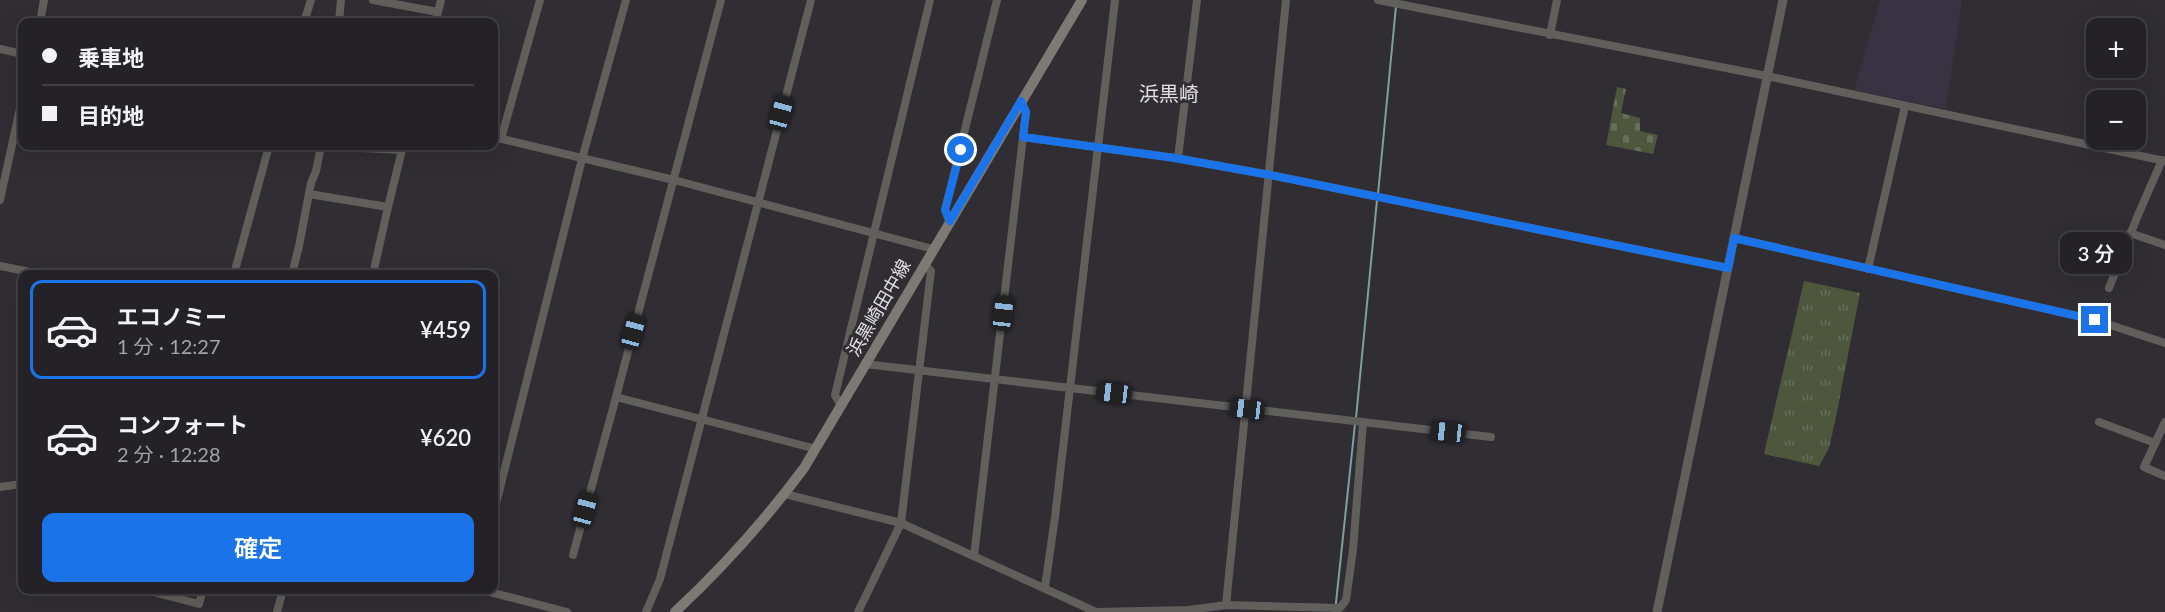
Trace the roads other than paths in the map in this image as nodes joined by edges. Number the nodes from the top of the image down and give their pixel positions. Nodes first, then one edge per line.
1 (44, 0) edge
2 (311, 0) edge
3 (341, 0) edge
4 (373, 0) edge
5 (441, 0) edge
6 (540, 0) edge
7 (626, 0) edge
8 (722, 0) edge
9 (811, 0) edge
10 (930, 0) edge
11 (997, 0) edge
12 (1082, 0) edge
13 (1115, 0) edge
14 (1197, 0) edge
15 (1286, 0) edge
16 (1378, 0) edge
17 (1557, 0) edge
18 (1783, 0) edge
19 (1387, 1) edge
20 (438, 12) junction
21 (40, 18) edge
22 (305, 18) edge
23 (339, 18) edge
24 (436, 18) edge
25 (1550, 35) junction
26 (0, 49) edge
27 (18, 53) edge
28 (1767, 76) junction
29 (1021, 101) junction
30 (1905, 106) junction
31 (18, 117) edge
32 (498, 135) edge
33 (1023, 137) junction
34 (498, 138) edge
35 (1098, 148) junction
36 (268, 150) edge
37 (320, 150) edge
38 (402, 150) edge
39 (1178, 158) junction
40 (582, 159) junction
41 (2163, 161) edge
42 (1270, 175) junction
43 (674, 180) junction
44 (309, 194) junction
45 (0, 200) edge
46 (757, 203) junction
47 (388, 207) junction
48 (950, 221) junction
49 (874, 233) junction
50 (2130, 233) junction
51 (1734, 238) junction
52 (2165, 245) edge
53 (933, 249) junction
54 (924, 264) junction
55 (0, 266) edge
56 (1728, 268) junction
57 (1868, 269) junction
58 (20, 270) edge
59 (235, 270) edge
60 (293, 270) edge
61 (374, 270) edge
62 (2109, 288) dead end
63 (2165, 343) edge
64 (865, 364) junction
65 (918, 370) junction
66 (995, 379) junction
67 (1070, 388) junction
68 (616, 397) junction
69 (841, 406) junction
70 (1247, 409) junction
71 (701, 420) junction
72 (1363, 422) junction
73 (2099, 422) dead end
74 (2165, 422) edge
75 (1491, 437) dead end
76 (2155, 443) junction
77 (816, 449) junction
78 (2165, 476) edge
79 (18, 485) edge
80 (0, 487) edge
81 (785, 494) junction
82 (498, 496) edge
83 (901, 524) junction
84 (573, 555) dead end
85 (974, 556) junction
86 (1045, 587) junction
87 (161, 594) edge
88 (202, 594) edge
89 (282, 594) edge
90 (497, 594) edge
91 (1226, 605) junction
92 (277, 612) edge
93 (567, 612) edge
94 (646, 612) edge
95 (675, 612) edge
96 (858, 612) edge
97 (1096, 612) edge
98 (1656, 612) edge

1 - 21 street
2 - 22 street
3 - 23 street
4 - 20 street
5 - 20 street
6 - 32 street
7 - 40 street
8 - 43 street
9 - 46 street
10 - 49 street
11 - 48 street
12 - 29 main road, 浜黒崎田中線
13 - 35 street
14 - 39 street
15 - 42 street
16 - 19 street
17 - 25 street
18 - 28 street
19 - 25 street
20 - 24 street
25 - 28 street
26 - 27 street
28 - 30 street
28 - 51 street
29 - 33 street
29 - 48 main road, 浜黒崎田中線
30 - 41 street
30 - 57 street
31 - 45 street
33 - 35 street
33 - 66 street
34 - 40 street
35 - 39 street
35 - 67 street
36 - 59 street
37 - 44 street
38 - 47 street
39 - 42 street
40 - 43 street
40 - 82 street
41 - 50 street
42 - 56 street
42 - 70 street
43 - 46 street
43 - 68 street
44 - 47 street
44 - 60 street
46 - 49 street
46 - 71 street
47 - 61 street
48 - 53 main road, 浜黒崎田中線
49 - 53 street
49 - 69 street
50 - 52 street
50 - 62 street
51 - 56 street
51 - 57 street
53 - 54 main road, 浜黒崎田中線
54 - 64 main road, 浜黒崎田中線
54 - 65 street
55 - 58 street
56 - 98 street
57 - 63 street
64 - 65 street
64 - 69 main road, 浜黒崎田中線
65 - 66 street
65 - 83 street
66 - 67 street
66 - 85 street
67 - 70 street
67 - 86 street
68 - 71 street
68 - 84 street
69 - 77 main road, 浜黒崎田中線
70 - 72 street
70 - 91 street
71 - 77 street
71 - 94 street
72 - 75 street
72 - 91 street
73 - 76 street
74 - 76 street
76 - 78 street
77 - 81 main road, 浜黒崎田中線
79 - 80 street
81 - 83 street
81 - 95 main road, 浜黒崎田中線
83 - 85 street
83 - 96 street
85 - 86 street
86 - 97 street
87 - 88 street
89 - 92 street
90 - 93 street
91 - 97 street

